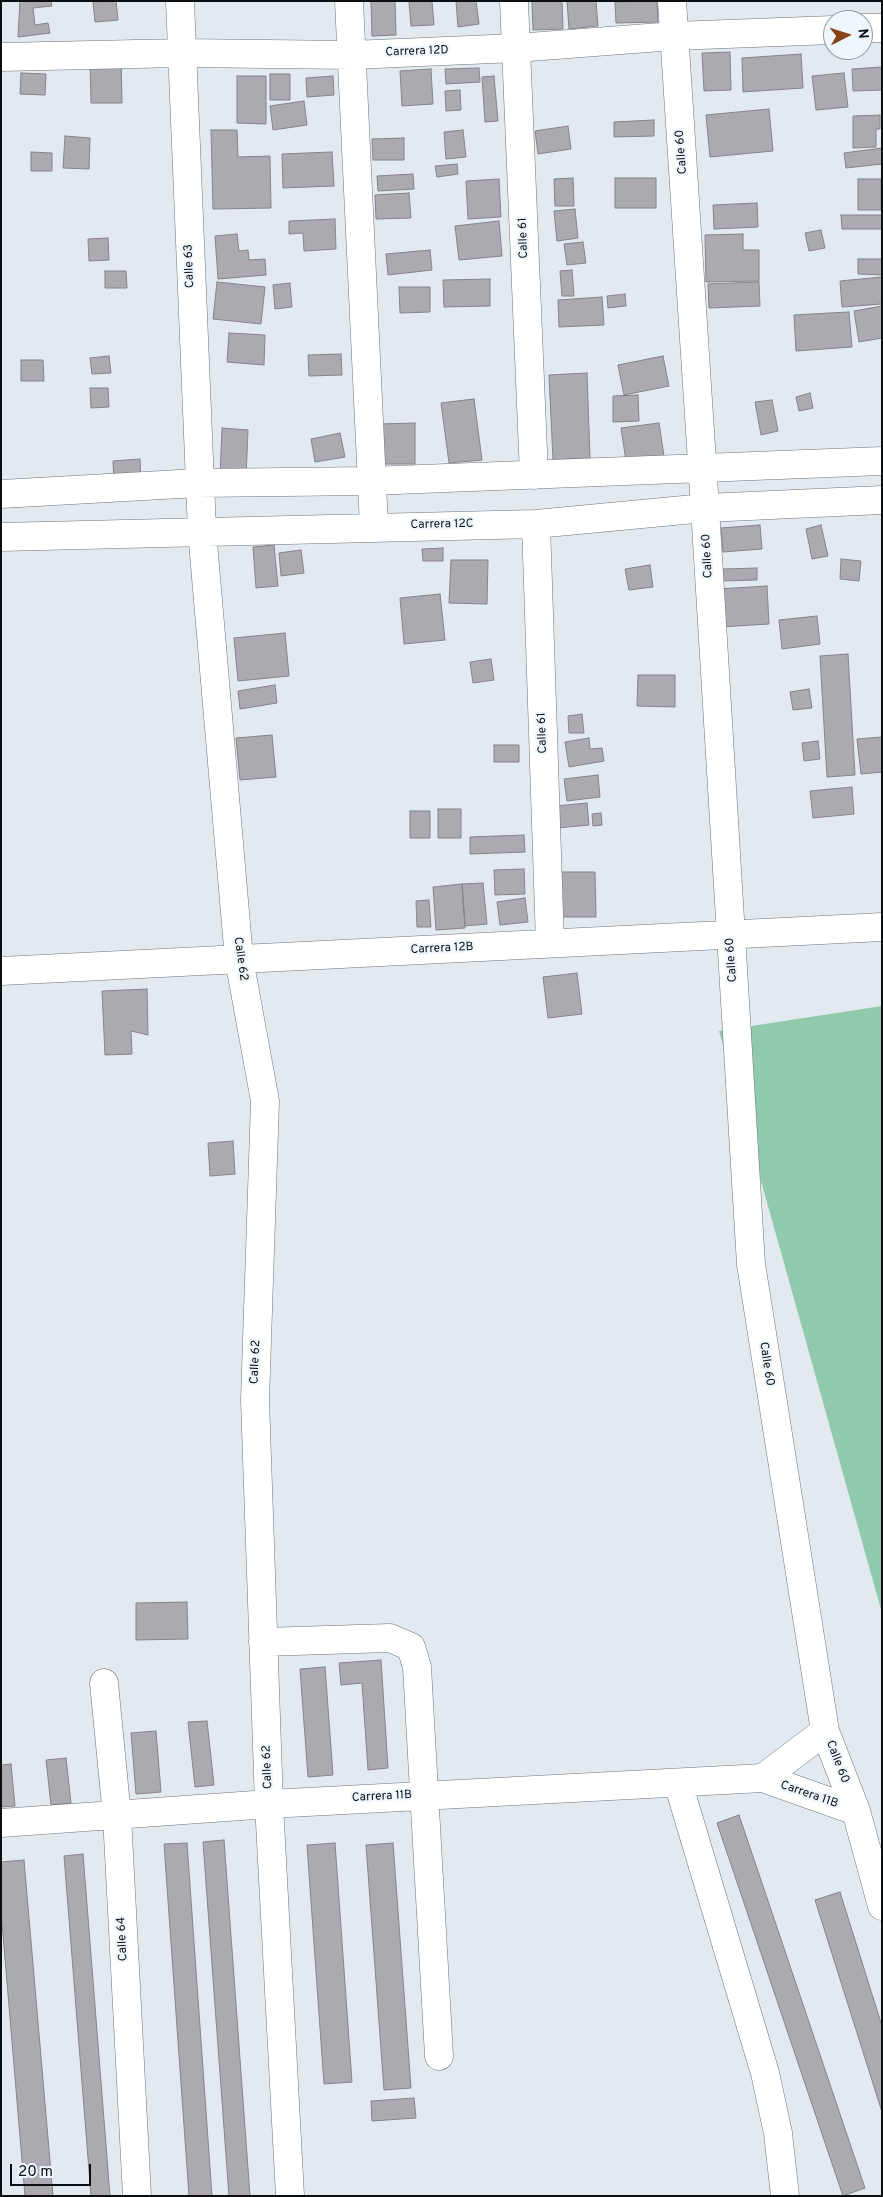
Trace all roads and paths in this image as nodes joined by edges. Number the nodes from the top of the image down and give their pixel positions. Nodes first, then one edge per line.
1 (180, 1) edge
2 (349, 1) edge
3 (514, 1) edge
4 (672, 1) edge
5 (823, 30) edge
6 (674, 36) junction
7 (516, 48) junction
8 (182, 53) junction
9 (352, 55) junction
10 (1, 57) edge
11 (882, 460) edge
12 (703, 467) junction
13 (534, 475) junction
14 (370, 481) junction
15 (198, 483) junction
16 (1, 494) edge
17 (882, 500) edge
18 (705, 508) junction
19 (536, 524) junction
20 (374, 526) junction
21 (202, 531) junction
22 (1, 537) edge
23 (882, 927) edge
24 (730, 934) junction
25 (550, 943) junction
26 (239, 959) junction
27 (1, 971) edge
28 (263, 1642) junction
29 (104, 1683) dead end
30 (825, 1731) junction
31 (763, 1778) junction
32 (678, 1783) junction
33 (424, 1795) junction
34 (269, 1804) junction
35 (856, 1811) junction
36 (117, 1816) junction
37 (1, 1823) edge
38 (882, 1906) edge
39 (439, 2056) dead end
40 (137, 2196) edge
41 (290, 2196) edge
42 (784, 2196) edge

1 - 8 street, Calle 63
2 - 9 street
3 - 7 street, Calle 61
4 - 6 street, Calle 60
5 - 6 street, Carrera 12D
6 - 7 street, Carrera 12D
6 - 12 street, Calle 60
7 - 9 street, Carrera 12D
7 - 13 street, Calle 61
8 - 9 street, Carrera 12D
8 - 10 street, Carrera 12D
8 - 15 street, Calle 63
9 - 14 street
11 - 12 street
12 - 13 street
12 - 18 street, Calle 60
13 - 14 street
14 - 15 street
14 - 20 street
15 - 16 street
15 - 21 street, Calle 63
17 - 18 street, Carrera 12C
18 - 19 street, Carrera 12C
18 - 24 street, Calle 60
19 - 20 street, Carrera 12C
19 - 25 street, Calle 61
20 - 21 street, Carrera 12C
21 - 22 street, Carrera 12C
21 - 26 street, Calle 62
23 - 24 street, Carrera 12B
24 - 25 street, Carrera 12B
24 - 30 street, Calle 60
25 - 26 street, Carrera 12B
26 - 27 street, Carrera 12B
26 - 28 street, Calle 62
28 - 33 street
28 - 34 street, Calle 62
29 - 36 street, Calle 64
30 - 31 street, Carrera 11B
30 - 35 street, Calle 60
31 - 32 street, Carrera 11B
31 - 35 street, Carrera 11B
32 - 33 street, Carrera 11B
32 - 42 street
33 - 34 street, Carrera 11B
33 - 39 street
34 - 36 street, Carrera 11B
34 - 41 street, Calle 62
35 - 38 street, Calle 60
36 - 37 street, Carrera 11B
36 - 40 street, Calle 64

